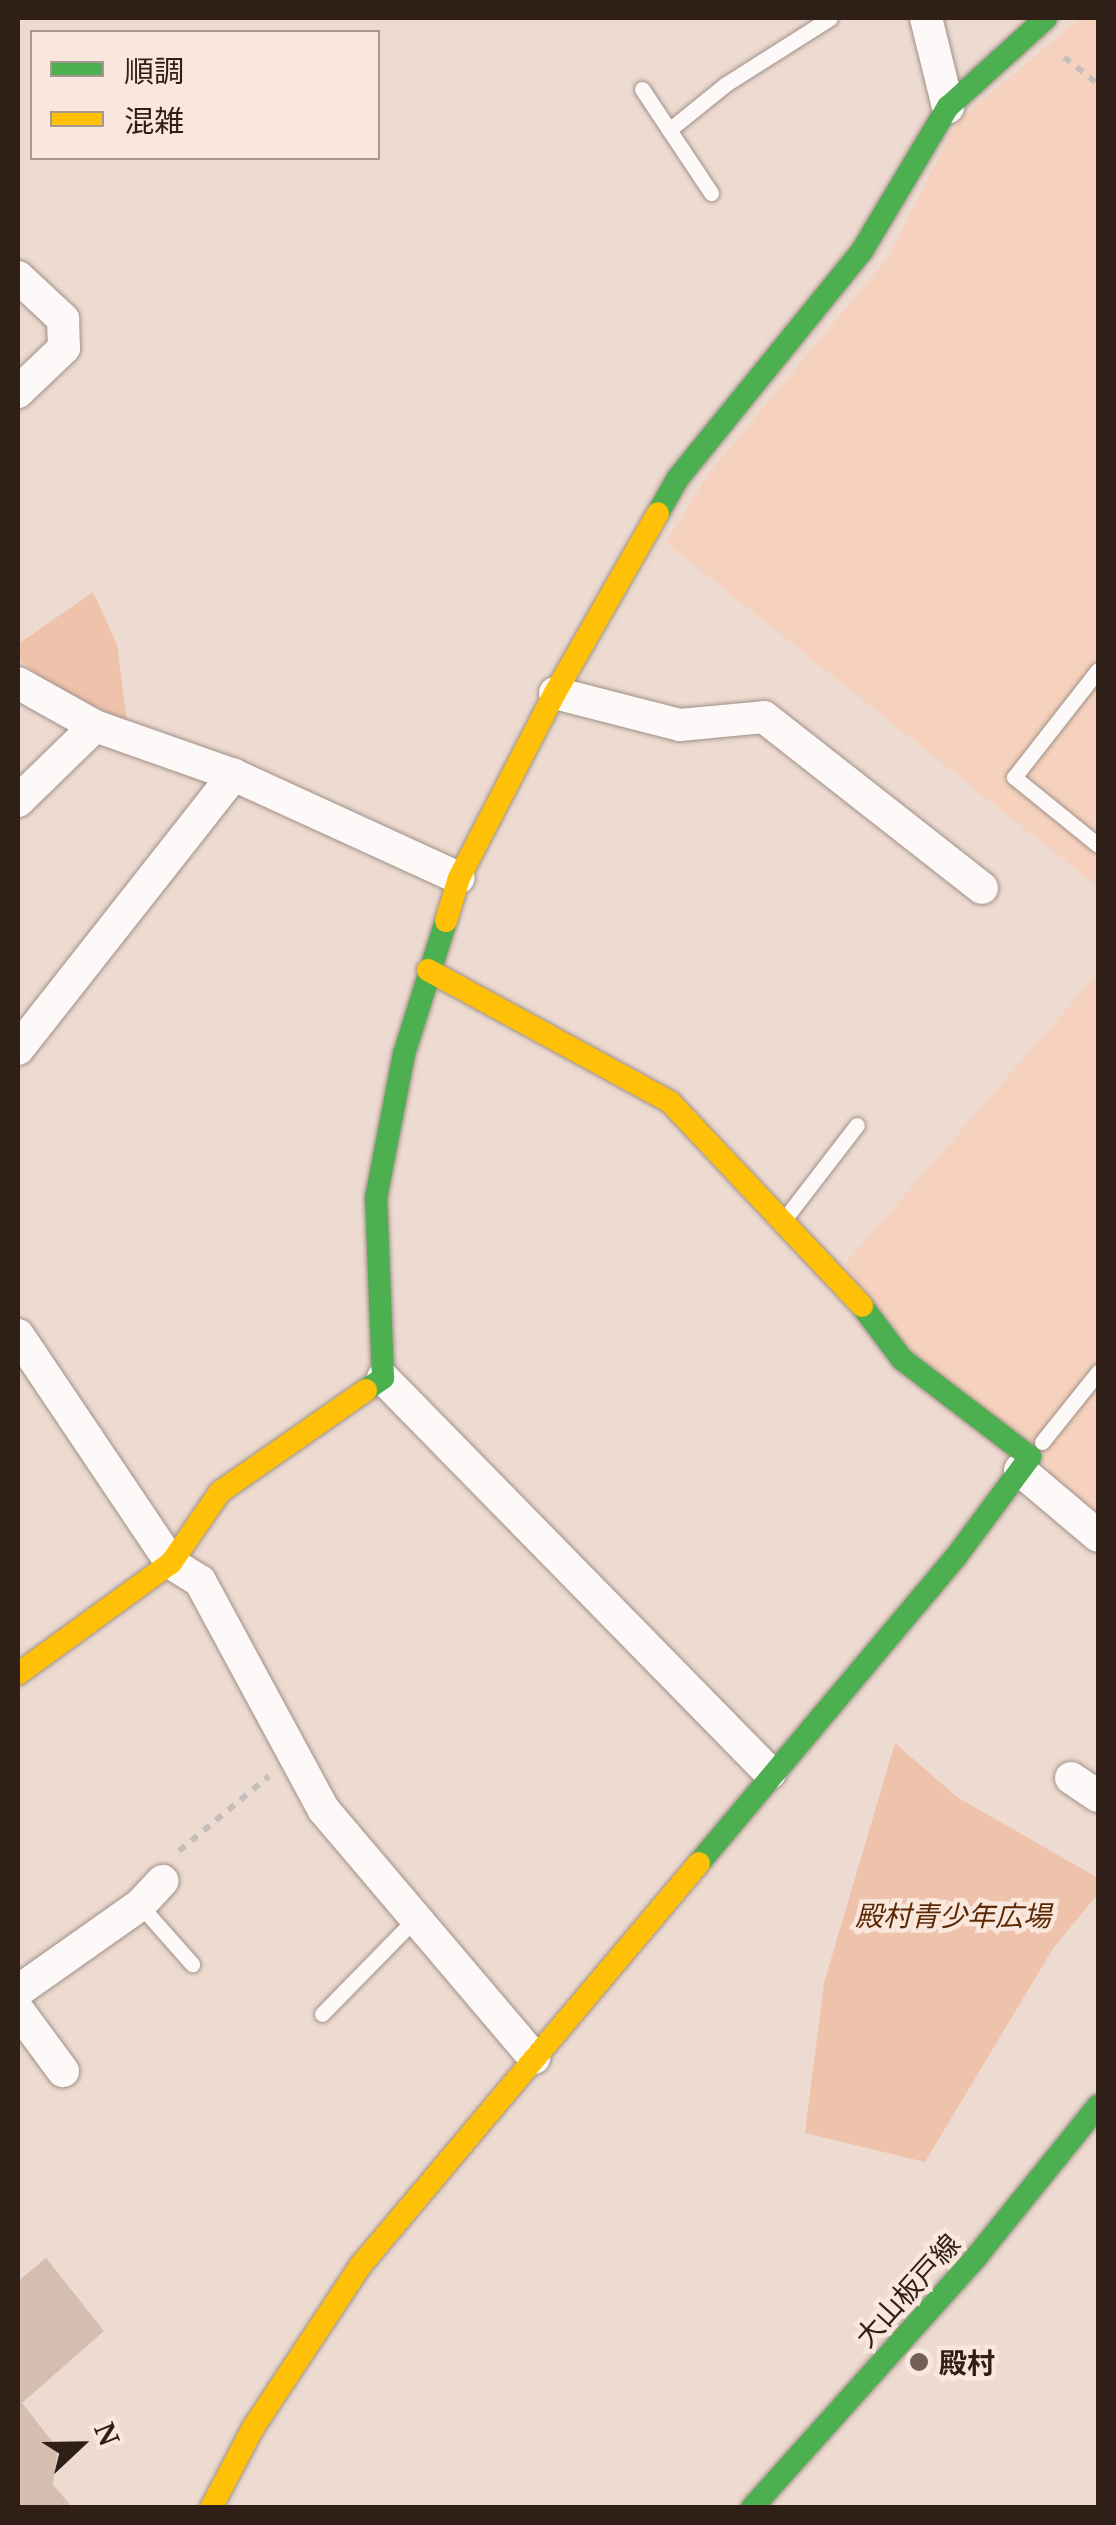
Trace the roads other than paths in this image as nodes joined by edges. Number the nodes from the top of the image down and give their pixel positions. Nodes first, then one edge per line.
1 (830, 18) edge
2 (926, 18) edge
3 (1046, 18) edge
4 (642, 89) dead end
5 (948, 107) junction
6 (669, 130) junction
7 (711, 193) dead end
8 (18, 277) edge
9 (18, 392) edge
10 (1098, 670) edge
11 (18, 682) edge
12 (555, 693) junction
13 (95, 726) junction
14 (234, 776) junction
15 (18, 800) edge
16 (1098, 845) edge
17 (460, 878) junction
18 (982, 888) dead end
19 (428, 970) junction
20 (18, 1049) edge
21 (858, 1125) dead end
22 (780, 1225) junction
23 (18, 1335) edge
24 (1098, 1372) edge
25 (383, 1378) junction
26 (1042, 1442) dead end
27 (1020, 1470) junction
28 (1098, 1536) edge
29 (172, 1563) junction
30 (18, 1674) edge
31 (770, 1773) junction
32 (156, 1884) joint
33 (414, 1920) junction
34 (192, 1964) dead end
35 (18, 1991) edge
36 (18, 2010) edge
37 (322, 2014) dead end
38 (534, 2058) junction
39 (62, 2071) dead end
40 (1098, 2106) edge
41 (211, 2508) edge
42 (752, 2508) edge

1 - 6 lane
2 - 5 street
3 - 5 street
4 - 6 lane
5 - 12 street
6 - 7 lane
8 - 9 street
10 - 16 lane
11 - 13 street
12 - 17 street
12 - 18 street
13 - 14 street
13 - 15 street
14 - 17 street
14 - 20 street
17 - 19 street
19 - 22 street
19 - 25 street
21 - 22 lane
22 - 27 street
23 - 29 street
24 - 26 lane
25 - 29 street
25 - 31 street
27 - 28 street
27 - 31 street
29 - 30 street
29 - 33 street
31 - 38 street
32 - 34 lane
32 - 35 street
33 - 37 lane
33 - 38 street
36 - 39 street
38 - 41 street
40 - 42 street, 大山板戸線

